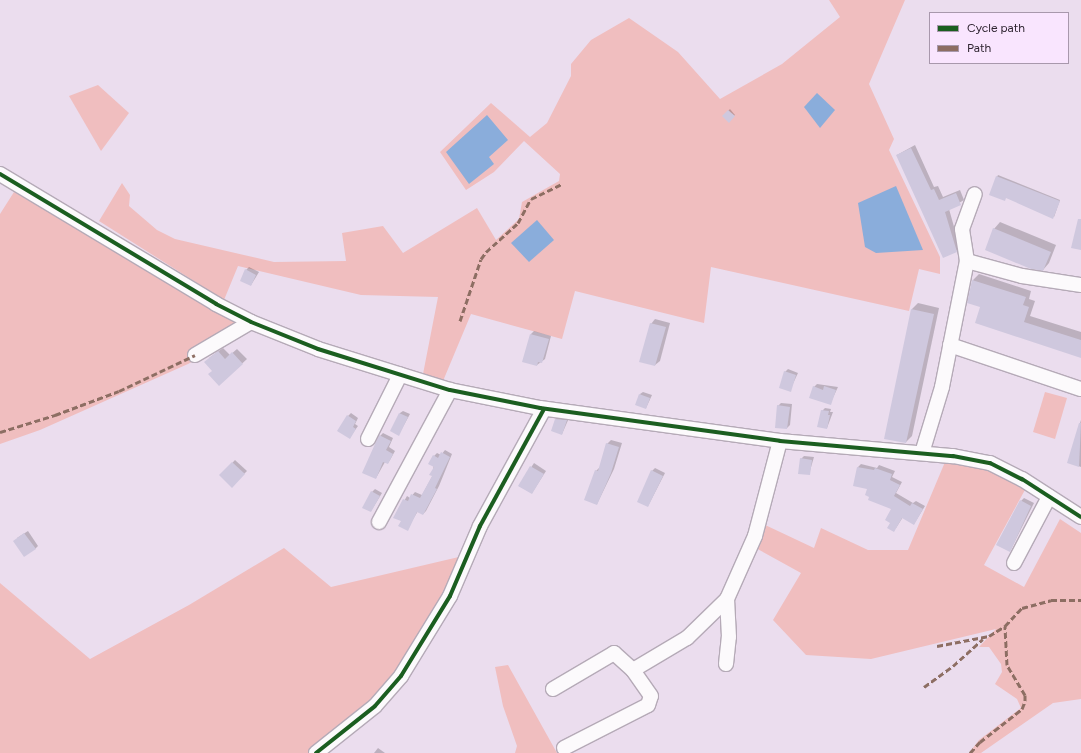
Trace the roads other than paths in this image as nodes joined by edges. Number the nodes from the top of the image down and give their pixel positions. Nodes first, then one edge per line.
1 (0, 174) edge
2 (975, 194) dead end
3 (967, 261) junction
4 (1081, 285) edge
5 (251, 322) junction
6 (950, 345) junction
7 (195, 355) dead end
8 (400, 375) junction
9 (450, 390) junction
10 (1081, 390) edge
11 (544, 409) junction
12 (368, 438) dead end
13 (780, 441) junction
14 (922, 453) junction
15 (1049, 497) junction
16 (1079, 511) edge
17 (379, 522) dead end
18 (1014, 563) dead end
19 (727, 599) junction
20 (726, 664) dead end
21 (633, 670) junction
22 (553, 689) dead end
23 (564, 748) dead end
24 (316, 753) edge

1 - 5 street
2 - 3 street
3 - 4 street
3 - 6 street
5 - 7 street
5 - 8 street
6 - 10 street
6 - 14 street
8 - 9 street
8 - 12 street
9 - 11 street
9 - 17 street
11 - 13 street
11 - 24 street
13 - 14 street
13 - 19 street
14 - 15 street
15 - 16 street
15 - 18 street
19 - 20 street
19 - 21 street
21 - 22 street
21 - 23 street

